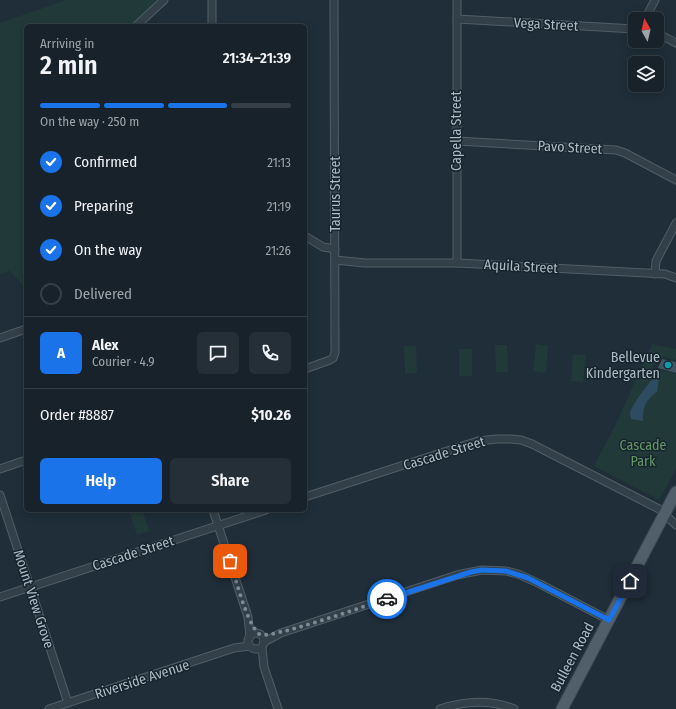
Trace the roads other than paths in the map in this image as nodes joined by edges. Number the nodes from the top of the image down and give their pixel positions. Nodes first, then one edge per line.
1 (164, 0) edge
2 (212, 0) edge
3 (334, 0) edge
4 (457, 0) edge
5 (655, 0) edge
6 (649, 12) edge
7 (457, 19) junction
8 (138, 24) edge
9 (212, 24) edge
10 (628, 29) edge
11 (664, 36) edge
12 (676, 42) edge
13 (456, 141) junction
14 (676, 180) edge
15 (676, 223) edge
16 (307, 237) edge
17 (335, 249) junction
18 (335, 263) junction
19 (456, 263) junction
20 (655, 274) junction
21 (676, 278) edge
22 (24, 330) edge
23 (0, 338) edge
24 (307, 368) edge
25 (24, 461) edge
26 (0, 469) edge
27 (676, 492) edge
28 (0, 495) edge
29 (307, 496) edge
30 (214, 512) edge
31 (260, 512) edge
32 (664, 515) junction
33 (218, 525) junction
34 (676, 525) edge
35 (31, 587) junction
36 (0, 597) edge
37 (609, 620) junction
38 (256, 641) junction
39 (68, 703) junction
40 (50, 709) edge
41 (278, 709) edge
42 (440, 709) edge
43 (514, 709) edge
44 (562, 709) edge

1 - 8 street
2 - 9 street
3 - 17 street, Taurus Street
4 - 7 street, Capella Street
5 - 6 street
7 - 10 street, Vega Street
7 - 13 street, Capella Street
11 - 12 street
13 - 14 street, Pavo Street
13 - 19 street, Capella Street
15 - 20 street
16 - 17 street
17 - 18 street, Taurus Street
18 - 19 street, Aquila Street
18 - 24 street, Taurus Street
19 - 20 street, Aquila Street
20 - 21 street, Aquila Street
22 - 23 street
25 - 26 street
27 - 32 main road, Bulleen Road
28 - 35 street, Mount View Grove
29 - 32 street, Cascade Street
30 - 33 street
31 - 33 street, Cascade Street
32 - 34 street, Cascade Street
32 - 37 main road, Bulleen Road
33 - 35 street, Cascade Street
33 - 38 street
35 - 36 street, Cascade Street
35 - 39 street, Mount View Grove
37 - 38 street, Riverside Avenue
37 - 44 main road, Bulleen Road
38 - 39 street, Riverside Avenue
38 - 41 street
39 - 40 street, Riverside Avenue
42 - 43 street

